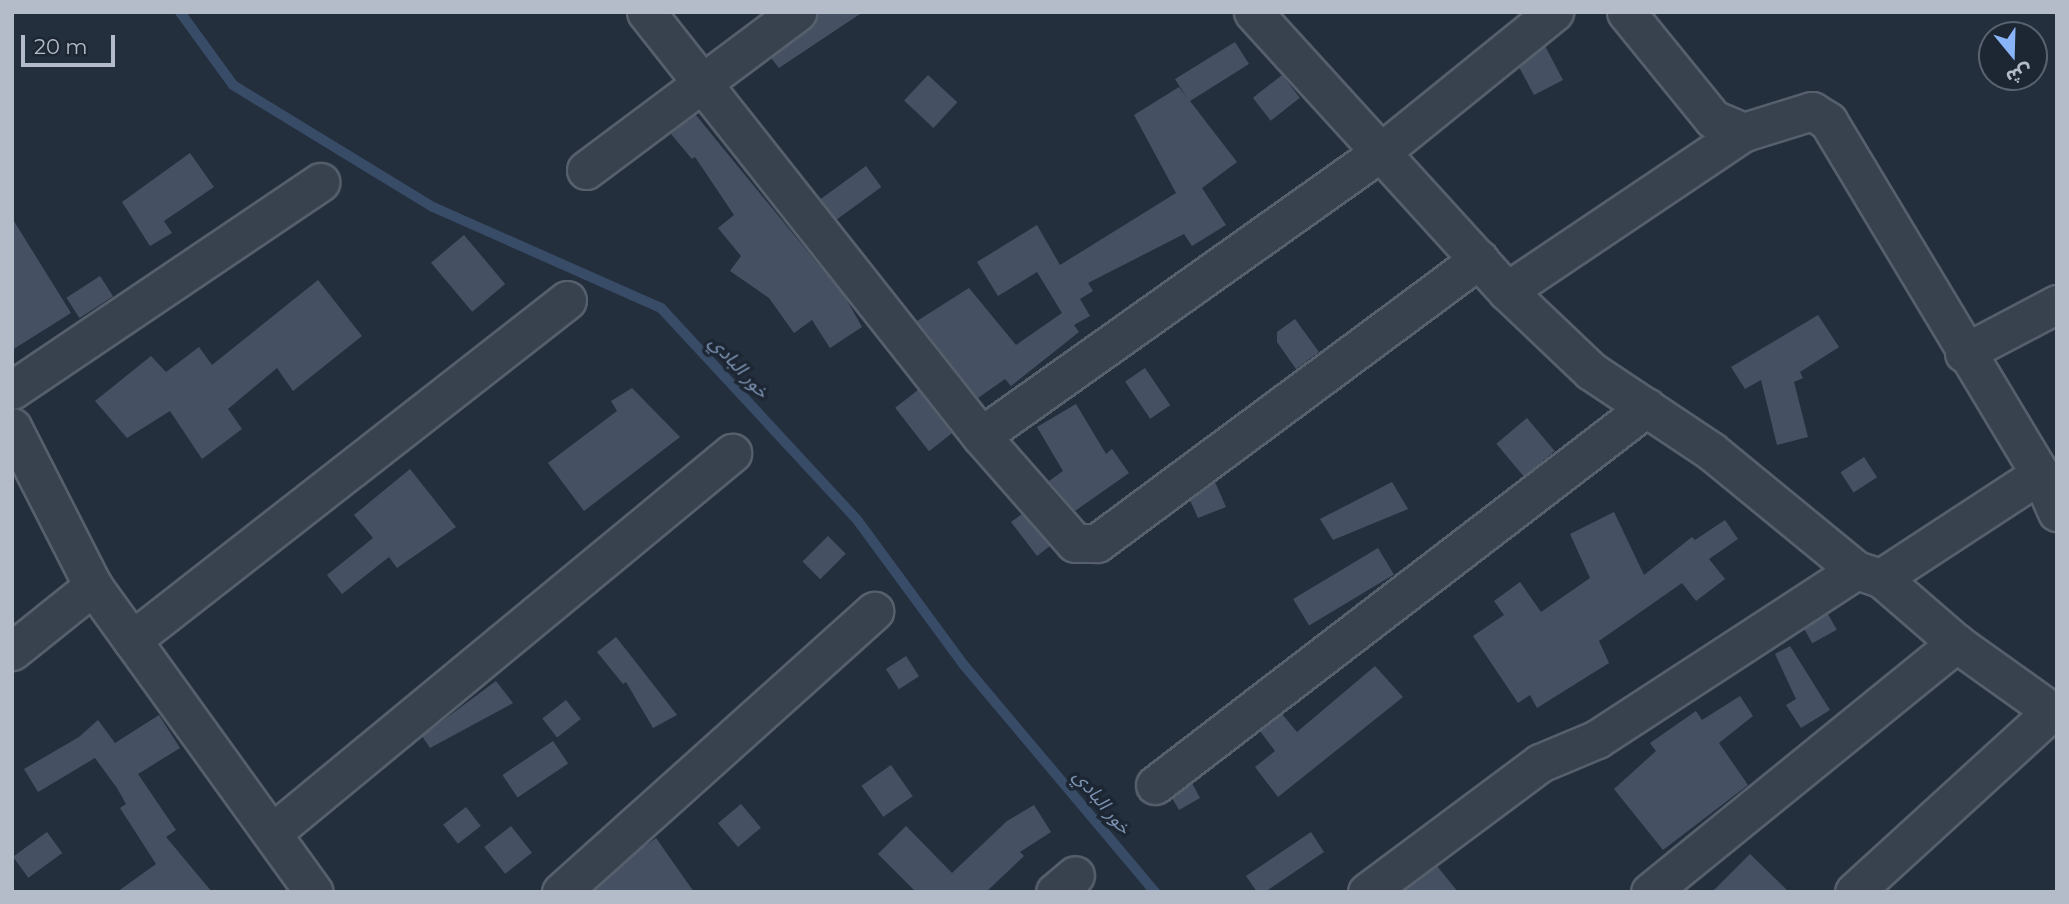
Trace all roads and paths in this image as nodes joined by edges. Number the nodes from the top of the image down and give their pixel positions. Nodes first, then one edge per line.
1 (646, 12) edge
2 (797, 12) edge
3 (1253, 12) edge
4 (1554, 12) edge
5 (1626, 12) edge
6 (702, 85) junction
7 (1744, 132) junction
8 (1381, 152) junction
9 (586, 170) dead end
10 (320, 182) dead end
11 (1479, 259) junction
12 (1507, 291) junction
13 (567, 300) dead end
14 (2057, 304) edge
15 (1964, 353) junction
16 (12, 390) edge
17 (1647, 407) junction
18 (12, 427) edge
19 (981, 436) junction
20 (732, 453) dead end
21 (2040, 474) junction
22 (2057, 512) edge
23 (1869, 574) junction
24 (93, 586) junction
25 (874, 611) dead end
26 (132, 640) junction
27 (1956, 643) junction
28 (12, 651) edge
29 (2054, 714) edge
30 (1155, 785) dead end
31 (272, 833) junction
32 (314, 892) edge
33 (561, 892) edge
34 (1367, 892) edge
35 (1650, 892) edge
36 (1854, 892) edge

1 - 6 street
2 - 6 street
3 - 8 street
4 - 8 street
5 - 7 street
6 - 9 street
6 - 19 street
7 - 12 street
7 - 15 street
8 - 11 street
8 - 19 street
10 - 16 street
11 - 12 street
11 - 19 street
12 - 17 street
13 - 26 street
14 - 15 street
15 - 21 street
17 - 23 street
17 - 30 street
18 - 24 street
20 - 31 street
21 - 22 street
21 - 23 street
23 - 27 street
23 - 34 street
24 - 26 street
24 - 28 street
25 - 33 street
26 - 31 street
27 - 29 street
27 - 35 street
29 - 36 street
31 - 32 street

